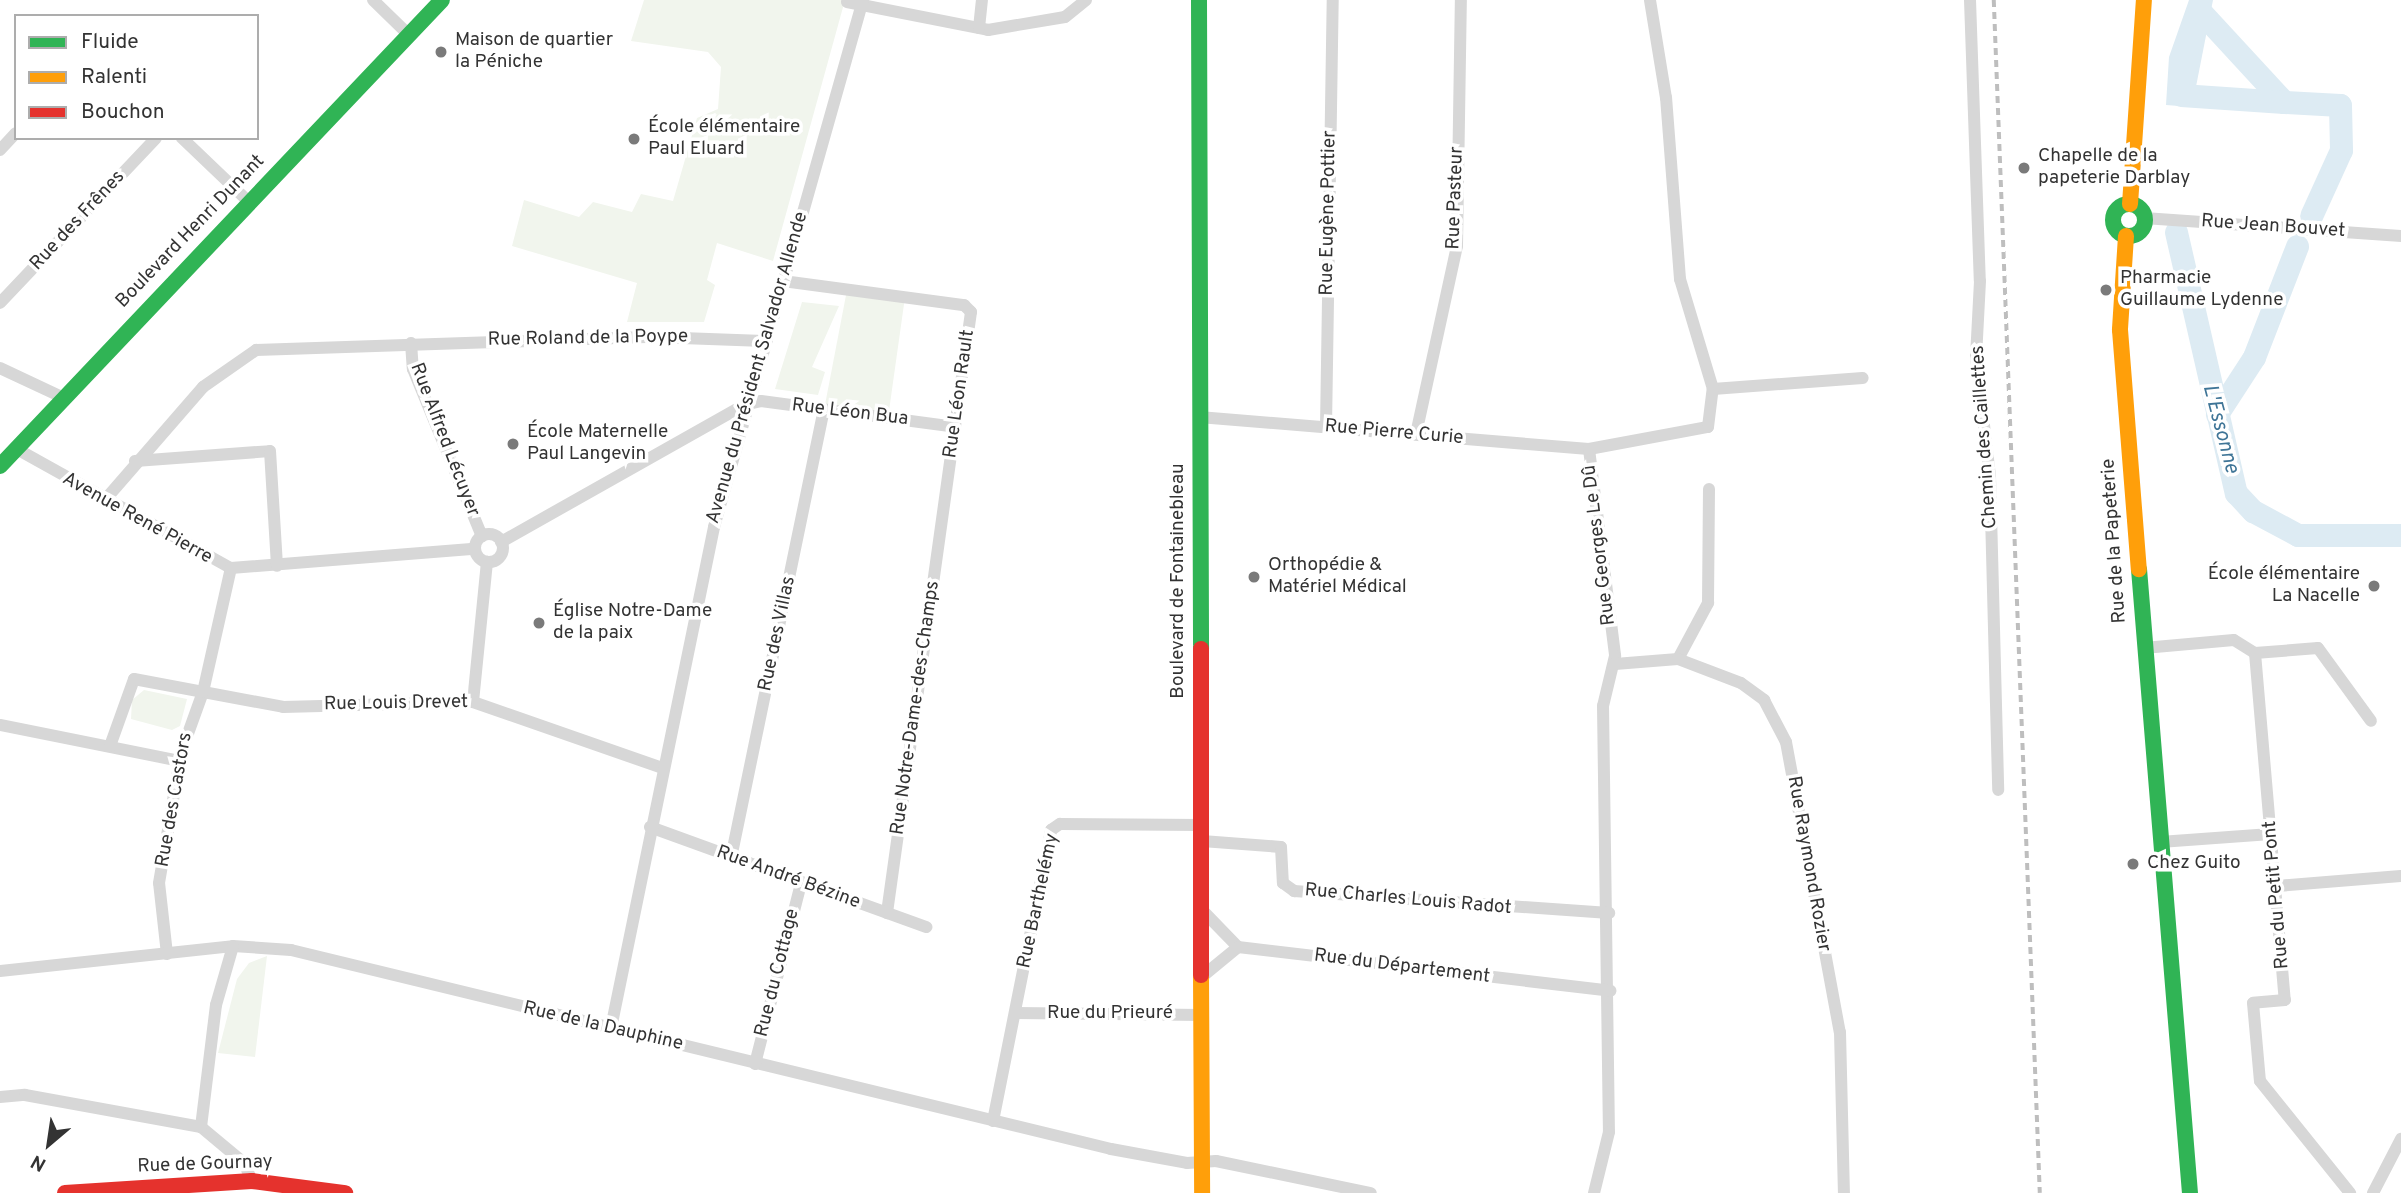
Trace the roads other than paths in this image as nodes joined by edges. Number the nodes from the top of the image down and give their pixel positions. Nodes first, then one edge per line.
1 (373, 0) edge
2 (442, 0) edge
3 (982, 0) edge
4 (1086, 0) edge
5 (1199, 0) edge
6 (1333, 0) edge
7 (1461, 0) edge
8 (1650, 0) edge
9 (1970, 0) edge
10 (2144, 0) edge
11 (847, 2) dead end
12 (862, 3) edge
13 (979, 28) junction
14 (409, 35) junction
15 (14, 135) edge
16 (154, 140) edge
17 (184, 140) edge
18 (0, 150) edge
19 (249, 202) junction
20 (2130, 204) junction
21 (2152, 219) junction
22 (2126, 236) junction
23 (2401, 236) edge
24 (783, 281) junction
25 (0, 303) edge
26 (765, 341) junction
27 (411, 343) junction
28 (0, 368) edge
29 (1863, 378) dead end
30 (1713, 389) junction
31 (62, 397) junction
32 (744, 405) junction
33 (824, 410) junction
34 (1199, 417) junction
35 (956, 427) junction
36 (1326, 427) junction
37 (1416, 434) junction
38 (15, 448) junction
39 (1589, 449) junction
40 (135, 461) junction
41 (0, 466) edge
42 (1709, 489) dead end
43 (104, 501) junction
44 (944, 502) joint
45 (482, 536) junction
46 (502, 542) junction
47 (474, 550) junction
48 (487, 562) junction
49 (277, 566) junction
50 (231, 568) junction
51 (2144, 648) junction
52 (2255, 653) junction
53 (1678, 659) junction
54 (1615, 664) junction
55 (203, 692) junction
56 (473, 702) junction
57 (2371, 722) dead end
58 (0, 725) edge
59 (110, 746) junction
60 (180, 761) junction
61 (663, 768) junction
62 (1998, 790) dead end
63 (650, 827) junction
64 (1202, 833) junction
65 (2272, 834) junction
66 (2160, 842) junction
67 (731, 858) junction
68 (2401, 876) edge
69 (801, 883) junction
70 (2277, 886) junction
71 (1203, 911) junction
72 (887, 913) junction
73 (1609, 913) junction
74 (926, 927) dead end
75 (233, 946) junction
76 (1238, 947) junction
77 (166, 954) junction
78 (0, 971) edge
79 (1204, 975) junction
80 (1610, 990) junction
81 (1016, 1013) junction
82 (1203, 1015) junction
83 (611, 1028) junction
84 (755, 1064) junction
85 (0, 1097) edge
86 (993, 1121) junction
87 (201, 1127) junction
88 (2401, 1139) edge
89 (1201, 1163) junction
90 (252, 1181) junction
91 (173, 1189) edge
92 (65, 1193) edge
93 (345, 1193) edge
94 (1202, 1193) edge
95 (1371, 1193) edge
96 (1594, 1193) edge
97 (1843, 1193) edge
98 (2183, 1193) edge
99 (2190, 1193) edge
100 (2350, 1193) edge
101 (2373, 1193) edge

1 - 14 street
2 - 14 street, Boulevard Henri Dunant
3 - 13 street
4 - 13 street
5 - 34 street, Boulevard de Fontainebleau
6 - 36 street, Rue Eugène Pottier
7 - 37 street, Rue Pasteur
8 - 30 street, Rue Georges Le Dû
9 - 62 street, Chemin des Caillettes
10 - 20 street
11 - 12 street
12 - 13 street
12 - 24 street, Avenue du Président Salvador Allende
14 - 19 street, Boulevard Henri Dunant
15 - 18 street
16 - 25 street, Rue des Frênes
17 - 19 street
19 - 31 street, Boulevard Henri Dunant
20 - 21 street
20 - 22 street, Rue de la Papeterie
21 - 22 street
21 - 23 street, Rue Jean Bouvet
22 - 51 street, Rue de la Papeterie
24 - 26 street, Avenue du Président Salvador Allende
24 - 35 street, Rue Léon Rault
26 - 27 street, Rue Roland de la Poype
26 - 32 street, Avenue du Président Salvador Allende
27 - 40 street, Rue Roland de la Poype
27 - 45 street, Rue Alfred Lécuyer
28 - 31 street
29 - 30 street
30 - 39 street, Rue Georges Le Dû
31 - 38 street, Boulevard Henri Dunant
32 - 33 street, Rue Léon Bua
32 - 46 street
32 - 61 street, Avenue du Président Salvador Allende
33 - 35 street, Rue Léon Bua
33 - 67 street, Rue des Villas
34 - 36 street, Rue Pierre Curie
34 - 64 street, Boulevard de Fontainebleau
35 - 44 street, Rue Léon Rault
36 - 37 street, Rue Pierre Curie
37 - 39 street, Rue Pierre Curie
38 - 41 street, Boulevard Henri Dunant
38 - 43 street, Avenue René Pierre
39 - 54 street, Rue Georges Le Dû
40 - 43 street, Rue Roland de la Poype
40 - 49 street
42 - 53 street
43 - 50 street, Avenue René Pierre
44 - 72 street, Rue Notre-Dame-des-Champs
45 - 46 street
45 - 47 street
46 - 48 street
47 - 48 street
47 - 49 street, Avenue René Pierre
48 - 56 street
49 - 50 street, Avenue René Pierre
50 - 55 street, Rue des Castors
51 - 52 street
51 - 66 street, Rue de la Papeterie
52 - 57 street
52 - 65 street, Rue du Petit Pont
53 - 54 street, Rue Raymond Rozier
53 - 97 street, Rue Raymond Rozier
54 - 73 street, Rue Georges Le Dû
55 - 56 street, Rue Louis Drevet
55 - 59 street, Rue Louis Drevet
55 - 60 street, Rue des Castors
56 - 61 street, Rue Louis Drevet
58 - 59 street
59 - 60 street
60 - 77 street, Rue des Castors
61 - 63 street, Avenue du Président Salvador Allende
63 - 67 street, Rue André Bézine
63 - 83 street, Avenue du Président Salvador Allende
64 - 71 street, Boulevard de Fontainebleau
64 - 73 street, Rue Charles Louis Radot
64 - 81 street, Rue Barthelémy
65 - 66 street
65 - 70 street, Rue du Petit Pont
66 - 98 street, Rue de la Papeterie
66 - 99 street, Rue de la Papeterie
67 - 69 street, Rue André Bézine
68 - 70 street
69 - 72 street, Rue André Bézine
69 - 84 street, Rue du Cottage
70 - 100 street, Rue du Petit Pont
71 - 76 street
71 - 79 street, Boulevard de Fontainebleau
72 - 74 street, Rue André Bézine
73 - 80 street, Rue Georges Le Dû
75 - 77 street, Rue de la Dauphine
75 - 83 street, Rue de la Dauphine
75 - 87 street
76 - 79 street
76 - 80 street, Rue du Département
77 - 78 street, Rue de la Dauphine
79 - 82 street, Boulevard de Fontainebleau
80 - 96 street, Rue Georges Le Dû
81 - 82 street, Rue du Prieuré
81 - 86 street, Rue Barthelémy
82 - 89 street, Boulevard de Fontainebleau
83 - 84 street, Rue de la Dauphine
84 - 86 street, Rue de la Dauphine
85 - 87 street
86 - 89 street, Rue de la Dauphine
87 - 90 street
88 - 101 street
89 - 94 street, Boulevard de Fontainebleau
89 - 95 street, Rue de la Dauphine
90 - 91 street, Rue de Gournay
90 - 93 street, Rue de Gournay
91 - 92 street, Rue de Gournay

